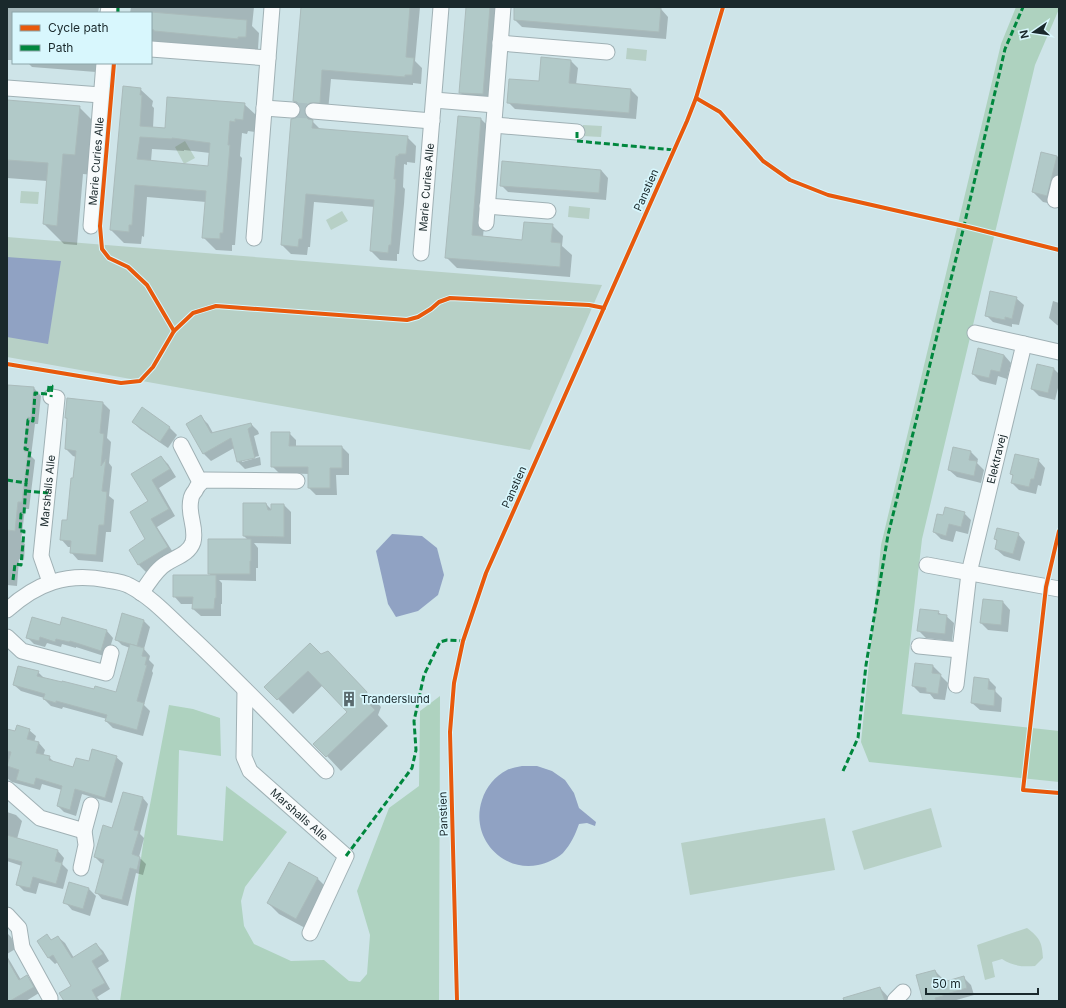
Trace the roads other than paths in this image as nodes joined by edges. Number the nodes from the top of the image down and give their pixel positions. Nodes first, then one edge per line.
1 (272, 7) edge
2 (441, 7) edge
3 (503, 7) edge
4 (500, 43) junction
5 (152, 49) edge
6 (607, 52) dead end
7 (268, 58) junction
8 (104, 64) edge
9 (7, 88) edge
10 (102, 96) junction
11 (434, 100) junction
12 (495, 105) junction
13 (264, 108) junction
14 (292, 110) tunnel mouth
15 (313, 111) tunnel mouth
16 (432, 120) junction
17 (494, 125) junction
18 (577, 132) dead end
19 (1059, 183) edge
20 (1055, 200) dead end
21 (487, 206) junction
22 (548, 211) dead end
23 (486, 223) dead end
24 (91, 226) dead end
25 (254, 238) dead end
26 (421, 253) dead end
27 (975, 333) dead end
28 (1024, 344) junction
29 (1059, 352) edge
30 (54, 398) dead end
31 (181, 445) dead end
32 (297, 481) dead end
33 (200, 482) junction
34 (927, 565) dead end
35 (969, 573) junction
36 (50, 582) junction
37 (1059, 589) edge
38 (141, 593) junction
39 (7, 610) edge
40 (7, 637) edge
41 (919, 646) dead end
42 (959, 650) junction
43 (111, 653) dead end
44 (956, 685) dead end
45 (245, 690) junction
46 (326, 771) dead end
47 (7, 789) edge
48 (91, 805) dead end
49 (84, 831) junction
50 (81, 868) dead end
51 (7, 915) edge
52 (310, 933) dead end
53 (50, 1001) edge

1 - 7 street
2 - 11 street, Marie Curies Alle
3 - 4 street
4 - 6 street
4 - 12 street
5 - 7 street
7 - 13 street
8 - 10 street, Marie Curies Alle
9 - 10 street
10 - 24 street, Marie Curies Alle
11 - 12 street
11 - 16 street, Marie Curies Alle
12 - 17 street
13 - 14 street
13 - 25 street
15 - 16 street
16 - 26 street, Marie Curies Alle
17 - 18 street
17 - 21 street
19 - 20 street
21 - 22 street
21 - 23 street
27 - 28 street
28 - 29 street
28 - 35 street, Elektravej
30 - 36 street, Marshalls Alle
31 - 33 street
32 - 33 street
33 - 38 street
34 - 35 street
35 - 37 street
35 - 42 street, Elektravej
36 - 38 street
36 - 39 street
38 - 45 street
40 - 43 street
41 - 42 street
42 - 44 street, Elektravej
45 - 46 street
45 - 52 street, Marshalls Alle
47 - 49 street
48 - 49 street
49 - 50 street
51 - 53 street

